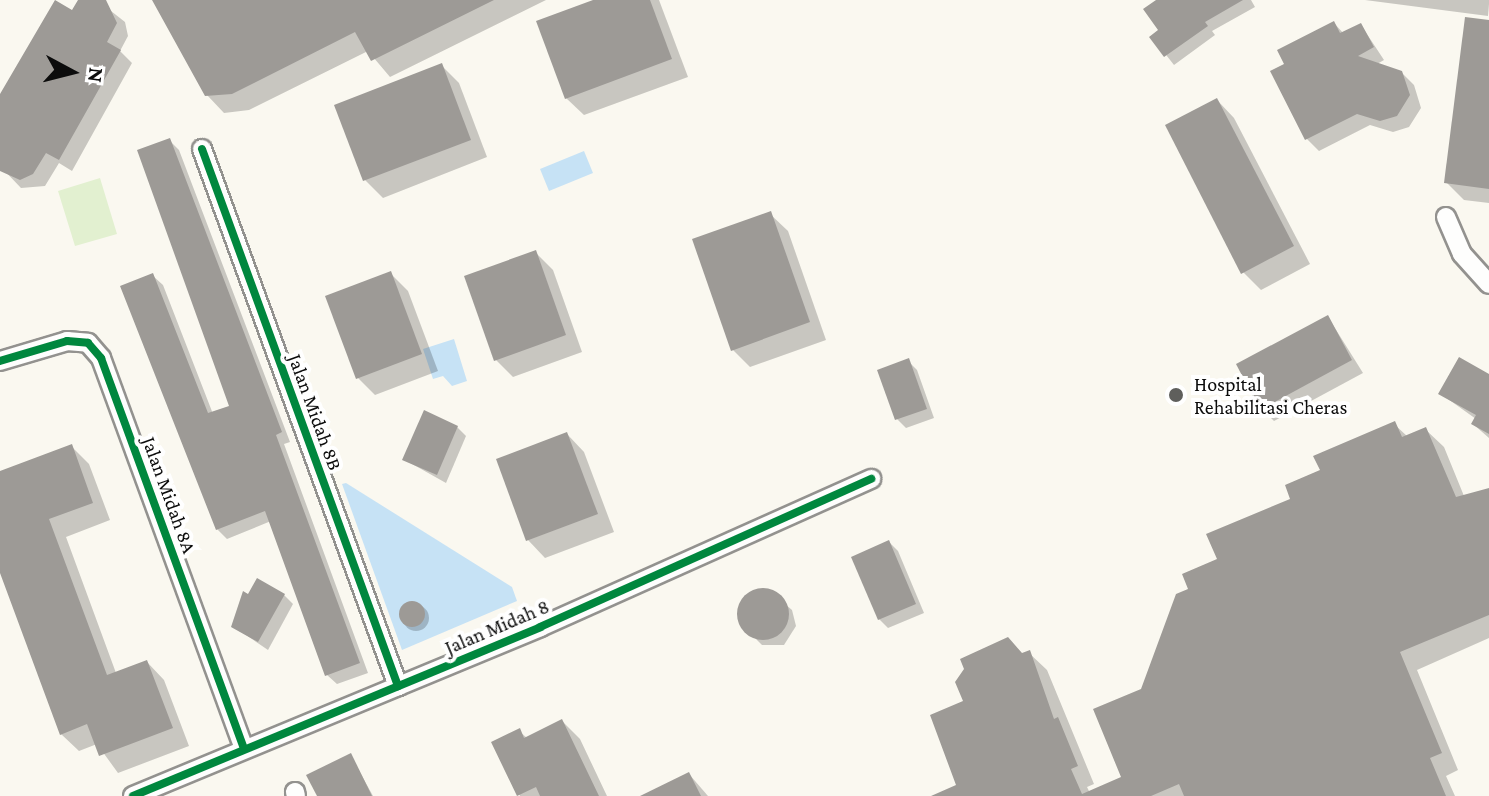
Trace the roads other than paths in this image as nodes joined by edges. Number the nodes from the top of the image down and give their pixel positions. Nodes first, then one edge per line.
1 (202, 149) dead end
2 (1446, 217) dead end
3 (1489, 284) edge
4 (0, 361) edge
5 (871, 479) dead end
6 (398, 686) junction
7 (244, 748) junction
8 (133, 796) edge

1 - 6 street, Jalan Midah 8B
2 - 3 street
4 - 7 street, Jalan Midah 8A
5 - 6 street, Jalan Midah 8
6 - 7 street, Jalan Midah 8
7 - 8 street, Jalan Midah 8

